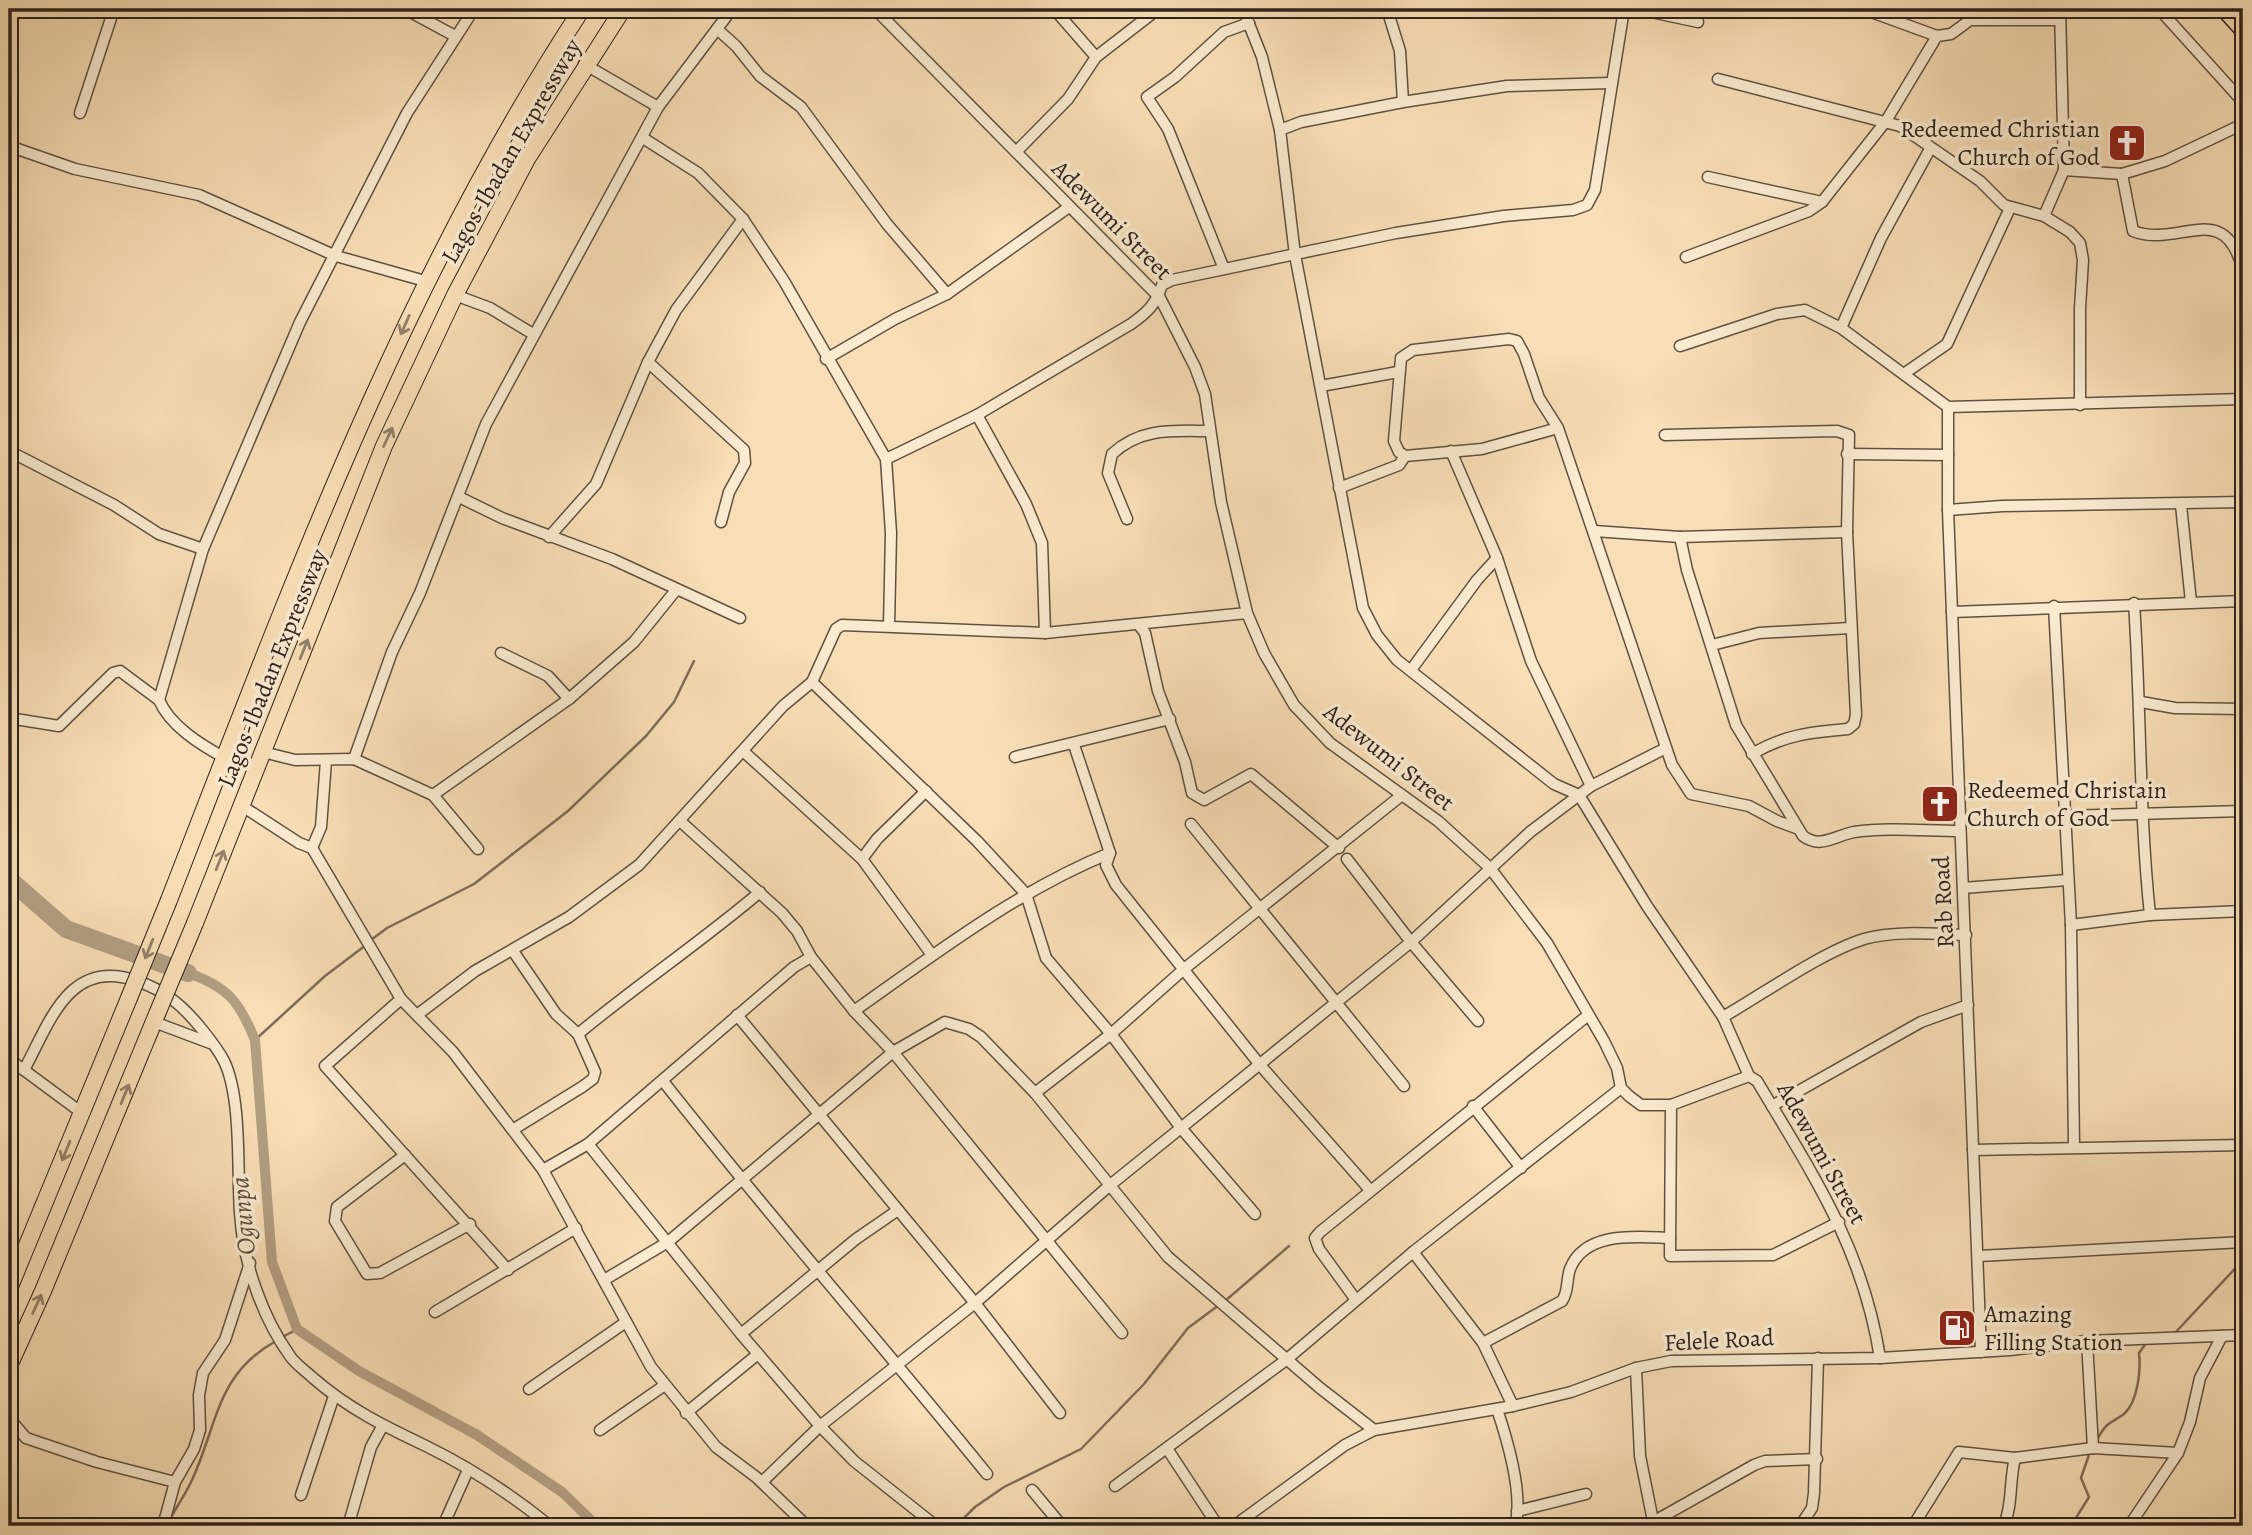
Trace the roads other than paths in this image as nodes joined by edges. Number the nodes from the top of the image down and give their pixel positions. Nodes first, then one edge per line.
1 (114, 9) edge
2 (405, 9) edge
3 (474, 9) edge
4 (582, 9) edge
5 (622, 9) edge
6 (732, 9) edge
7 (875, 9) edge
8 (1054, 9) edge
9 (1158, 9) edge
10 (1243, 9) edge
11 (1387, 9) edge
12 (1623, 9) edge
13 (1637, 9) edge
14 (1863, 9) edge
15 (2159, 9) edge
16 (2222, 9) edge
17 (2060, 14) edge
18 (1698, 22) dead end
19 (1249, 23) junction
20 (717, 29) junction
21 (2243, 31) edge
22 (455, 36) junction
23 (1937, 36) junction
24 (1096, 57) junction
25 (584, 64) junction
26 (1718, 79) dead end
27 (1610, 83) junction
28 (1403, 102) junction
29 (2243, 102) edge
30 (658, 107) junction
31 (80, 113) dead end
32 (1886, 121) junction
33 (2243, 124) edge
34 (1280, 130) junction
35 (643, 138) junction
36 (9, 146) edge
37 (1930, 149) junction
38 (1016, 152) junction
39 (2064, 170) junction
40 (2122, 174) junction
41 (1708, 177) dead end
42 (1822, 202) junction
43 (1069, 207) junction
44 (2010, 208) junction
45 (2044, 216) junction
46 (743, 219) junction
47 (1295, 255) junction
48 (336, 256) junction
49 (1686, 257) dead end
50 (1224, 269) junction
51 (2243, 270) edge
52 (425, 281) junction
53 (947, 294) junction
54 (455, 295) junction
55 (1160, 298) junction
56 (1842, 328) junction
57 (533, 334) junction
58 (1681, 346) dead end
59 (826, 359) junction
60 (648, 362) junction
61 (1398, 372) junction
62 (1905, 373) junction
63 (1321, 386) junction
64 (2243, 399) edge
65 (2080, 405) junction
66 (1948, 407) junction
67 (977, 415) junction
68 (1558, 428) junction
69 (1210, 431) junction
70 (1665, 435) dead end
71 (9, 451) edge
72 (1451, 451) junction
73 (1847, 454) junction
74 (1948, 455) junction
75 (1405, 456) junction
76 (886, 459) junction
77 (1339, 488) junction
78 (459, 497) junction
79 (2243, 502) edge
80 (2181, 505) junction
81 (1948, 510) junction
82 (1126, 519) dead end
83 (721, 522) dead end
84 (1594, 531) junction
85 (1847, 532) junction
86 (549, 537) junction
87 (1681, 537) junction
88 (203, 550) junction
89 (1497, 558) junction
90 (676, 590) junction
91 (2243, 601) edge
92 (2191, 602) junction
93 (2134, 603) junction
94 (2054, 606) junction
95 (1952, 612) junction
96 (1248, 613) junction
97 (740, 618) dead end
98 (1139, 625) junction
99 (889, 626) junction
100 (1851, 628) junction
101 (1045, 633) junction
102 (1712, 645) junction
103 (501, 653) dead end
104 (1411, 670) junction
105 (812, 682) junction
106 (569, 699) junction
107 (159, 700) junction
108 (2141, 702) junction
109 (2243, 709) edge
110 (9, 718) edge
111 (1170, 719) junction
112 (1074, 745) junction
113 (1666, 748) junction
114 (743, 751) junction
115 (263, 752) junction
116 (1752, 754) junction
117 (1015, 757) dead end
118 (225, 758) junction
119 (354, 759) junction
120 (326, 761) junction
121 (1591, 786) junction
122 (926, 791) junction
123 (433, 795) junction
124 (1402, 795) junction
125 (1578, 795) junction
126 (242, 806) junction
127 (2243, 811) edge
128 (2141, 815) junction
129 (2064, 816) junction
130 (680, 821) junction
131 (1191, 824) dead end
132 (1796, 828) junction
133 (1960, 831) junction
134 (312, 848) junction
135 (1339, 848) junction
136 (478, 849) dead end
137 (1111, 852) junction
138 (862, 859) junction
139 (1347, 859) dead end
140 (1490, 868) junction
141 (2067, 880) junction
142 (1963, 888) junction
143 (760, 891) junction
144 (1026, 894) junction
145 (1259, 909) junction
146 (2243, 911) edge
147 (2150, 915) junction
148 (2071, 925) junction
149 (1966, 935) junction
150 (1411, 943) junction
151 (513, 951) junction
152 (932, 955) junction
153 (811, 957) junction
154 (1184, 969) junction
155 (401, 999) junction
156 (1336, 1004) junction
157 (1968, 1005) junction
158 (854, 1011) junction
159 (417, 1015) junction
160 (737, 1015) junction
161 (1587, 1016) junction
162 (1723, 1017) junction
163 (156, 1018) junction
164 (1478, 1021) dead end
165 (578, 1034) junction
166 (1111, 1034) junction
167 (214, 1045) junction
168 (893, 1052) junction
169 (9, 1059) edge
170 (1259, 1065) junction
171 (24, 1070) junction
172 (1749, 1076) junction
173 (663, 1081) junction
174 (1404, 1086) dead end
175 (1621, 1088) junction
176 (1035, 1093) junction
177 (1671, 1105) junction
178 (1473, 1106) junction
179 (1772, 1106) junction
180 (82, 1113) junction
181 (818, 1115) junction
182 (1181, 1128) junction
183 (514, 1129) junction
184 (587, 1144) junction
185 (2243, 1145) edge
186 (2074, 1146) junction
187 (1973, 1150) junction
188 (405, 1155) junction
189 (1521, 1167) junction
190 (543, 1170) junction
191 (740, 1180) junction
192 (1109, 1186) junction
193 (1370, 1190) junction
194 (898, 1210) junction
195 (1255, 1214) dead end
196 (1839, 1222) junction
197 (470, 1224) junction
198 (576, 1228) junction
199 (1670, 1238) junction
200 (1047, 1239) junction
201 (668, 1242) junction
202 (2243, 1242) edge
203 (16, 1252) edge
204 (1413, 1252) junction
205 (1979, 1256) junction
206 (251, 1268) junction
207 (508, 1270) junction
208 (820, 1270) junction
209 (604, 1280) junction
210 (9, 1289) edge
211 (1356, 1300) junction
212 (975, 1303) junction
213 (435, 1312) dead end
214 (626, 1322) junction
215 (1122, 1332) dead end
216 (741, 1334) junction
217 (2243, 1335) edge
218 (2222, 1336) junction
219 (2087, 1341) junction
220 (1483, 1343) junction
221 (1981, 1352) junction
222 (758, 1354) junction
223 (1818, 1358) junction
224 (1880, 1358) junction
225 (1286, 1360) junction
226 (899, 1364) junction
227 (9, 1366) edge
228 (1636, 1368) junction
229 (666, 1385) junction
230 (529, 1389) dead end
231 (334, 1396) junction
232 (1513, 1406) junction
233 (1497, 1409) junction
234 (1060, 1412) dead end
235 (687, 1413) junction
236 (9, 1418) edge
237 (820, 1426) junction
238 (382, 1427) junction
239 (600, 1430) dead end
240 (1374, 1430) junction
241 (2093, 1447) junction
242 (1168, 1450) junction
243 (2178, 1452) junction
244 (2015, 1458) junction
245 (1818, 1459) junction
246 (468, 1470) junction
247 (987, 1474) dead end
248 (175, 1482) junction
249 (762, 1482) junction
250 (1115, 1486) dead end
251 (1032, 1490) dead end
252 (1586, 1494) dead end
253 (301, 1495) dead end
254 (1517, 1511) junction
255 (349, 1523) dead end
256 (1653, 1524) edge
257 (2134, 1524) edge
258 (163, 1526) edge
259 (443, 1526) edge
260 (550, 1526) edge
261 (807, 1526) edge
262 (936, 1526) edge
263 (1062, 1526) edge
264 (1218, 1526) edge
265 (1234, 1526) edge
266 (1515, 1526) edge
267 (1800, 1526) edge
268 (1913, 1526) edge
269 (2004, 1526) edge

1 - 31 street
2 - 22 street
3 - 22 street
4 - 52 highway, Lagos-Ibadan Expressway
5 - 25 highway, Lagos-Ibadan Expressway
6 - 20 street
7 - 38 street, Adewumi Street
8 - 24 street
9 - 24 street
10 - 19 street
11 - 28 street
12 - 27 street
13 - 18 street
14 - 23 street
15 - 29 street
16 - 21 main road
17 - 23 street
17 - 39 street
19 - 34 street
19 - 50 street
20 - 30 street
20 - 53 street
22 - 48 street
23 - 32 street
24 - 38 street
25 - 30 street
25 - 54 highway, Lagos-Ibadan Expressway
26 - 32 street
27 - 28 street
27 - 47 street
28 - 34 street
30 - 35 street
32 - 37 street
32 - 42 street
33 - 40 street
34 - 47 street
35 - 46 street
35 - 57 street
36 - 48 street
37 - 44 street
37 - 56 street
38 - 43 street, Adewumi Street
39 - 40 street
39 - 45 street
40 - 51 street
41 - 42 street
42 - 49 street
43 - 53 street
43 - 55 street, Adewumi Street
44 - 45 street
44 - 62 street
45 - 65 street
46 - 59 street
46 - 60 street
47 - 50 street
47 - 63 street
48 - 52 street
48 - 88 street
50 - 55 street
52 -> 118 highway, Lagos-Ibadan Expressway
53 - 59 street
54 - 57 street
115 -> 54 highway, Lagos-Ibadan Expressway
55 - 67 street
55 - 69 street, Adewumi Street
56 - 58 street
56 - 62 street
57 - 78 street
59 - 76 street
60 - 83 street
60 - 86 street
61 - 63 street
61 - 68 street
61 - 75 street
62 - 66 street
63 - 77 street
64 - 65 street
65 - 66 street
66 - 74 street, Rab Road
67 - 76 street
67 - 101 street
68 - 72 street
68 - 84 street
69 - 82 street
69 - 96 street, Adewumi Street
70 - 73 street
71 - 88 street
72 - 75 street
72 - 89 street
73 - 74 street
73 - 85 street
74 - 81 street, Rab Road
75 - 77 street
76 - 99 street
77 - 104 street
78 - 86 street
78 - 119 street
79 - 80 street
80 - 81 street
80 - 92 street
81 - 95 street, Rab Road
84 - 87 street
84 - 113 street
85 - 87 street
85 - 100 street
86 - 90 street
87 - 102 street
88 - 107 street
89 - 104 street
89 - 121 street
90 - 97 street
90 - 106 street
91 - 92 street
92 - 93 street
93 - 94 street
93 - 108 street
94 - 95 street
94 - 129 street
95 - 133 street, Rab Road
96 - 98 street
96 - 124 street, Adewumi Street
98 - 101 street
98 - 111 street
99 - 101 street
99 - 105 street
100 - 102 street
100 - 116 street
102 - 116 street
103 - 106 street
104 - 125 street
105 - 114 street
105 - 122 street
106 - 123 street
107 - 110 street
107 - 118 street
108 - 109 street
108 - 128 street
111 - 112 street
111 - 135 street
112 - 117 street
112 - 137 street
113 - 121 street
113 - 132 street
114 - 130 street
114 - 138 street
115 - 120 street
115 - 126 highway, Lagos-Ibadan Expressway
116 - 132 street
118 -> 180 highway, Lagos-Ibadan Expressway, bridge
119 - 120 street
119 - 123 street
120 - 134 street
121 - 125 street
122 - 138 street
122 - 144 street
123 - 136 street
124 - 135 street
124 - 140 street, Adewumi Street
125 - 140 street
125 - 162 street
126 - 134 street
163 -> 126 highway, Lagos-Ibadan Expressway, bridge
127 - 128 street
128 - 129 street
128 - 147 street
129 - 141 street
130 - 143 street
130 - 151 street
131 - 145 street
132 - 133 street
133 - 142 street, Rab Road
134 - 155 street
135 - 145 street
137 - 144 street
137 - 154 street
138 - 152 street
139 - 150 street
140 - 150 street
140 - 161 street, Adewumi Street
141 - 142 street
141 - 148 street
142 - 149 street, Rab Road
143 - 153 street
143 - 165 street
144 - 152 street
144 - 166 street
145 - 154 street
145 - 156 street
146 - 147 street
147 - 148 street
148 - 186 street
149 - 157 street, Rab Road
149 - 162 street
150 - 156 street
150 - 164 street
151 - 159 street
151 - 165 street
152 - 158 street
153 - 158 street
153 - 160 street
154 - 166 street
154 - 170 street
155 - 159 street
155 - 188 street
156 - 170 street
156 - 174 street
157 - 179 street
157 - 187 street, Rab Road
158 - 168 street
159 - 183 street
160 - 173 street
160 - 181 street
161 - 175 street, Adewumi Street
161 - 178 street
162 - 172 street
163 - 167 street
227 -> 163 highway, Lagos-Ibadan Expressway
165 - 183 street
166 - 176 street
166 - 182 street
167 - 171 street
167 - 206 street
168 - 176 street
168 - 181 street
168 - 200 street
169 - 171 street
170 - 182 street
170 - 193 street
171 - 180 street
172 - 177 street, Adewumi Street
172 - 179 street, Adewumi Street
173 - 184 street
173 - 191 street
175 - 177 street, Adewumi Street
175 - 189 street
176 - 192 street
177 - 199 street
178 - 189 street
178 - 193 street
179 - 196 street, Adewumi Street
180 -> 203 highway, Lagos-Ibadan Expressway
181 - 191 street
181 - 194 street
182 - 192 street
182 - 195 street
183 - 190 street
184 - 190 street
184 - 201 street
185 - 186 street
186 - 187 street
187 - 205 street, Rab Road
188 - 197 street
188 - 197 street
189 - 204 street
190 - 198 street
191 - 201 street
191 - 208 street
192 - 200 street
192 - 225 street
193 - 211 street
194 - 208 street
194 - 212 street
196 - 199 street
196 - 224 street, Adewumi Street
197 - 207 street
198 - 207 street
198 - 209 street
199 - 220 street
200 - 212 street
200 - 215 street
201 - 209 street
201 - 216 street
202 - 205 street
203 - 210 highway, Lagos-Ibadan Expressway
204 - 211 street
204 - 220 street
205 - 221 street, Rab Road
206 - 231 street
206 - 248 street
207 - 213 street
208 - 216 street
208 - 226 street
209 - 214 street
211 - 225 street
212 - 226 street
212 - 234 street
214 - 229 street
214 - 230 street
216 - 222 street
217 - 218 street, Felele Road
218 - 219 street, Felele Road
218 - 243 street
219 - 221 street, Felele Road
219 - 241 street
220 - 232 street
221 - 224 street, Felele Road
222 - 235 street
222 - 237 street
223 - 224 street, Felele Road
223 - 228 street, Felele Road
223 - 245 street
225 - 240 street
225 - 242 street
226 - 237 street
226 - 247 street
228 - 232 street, Felele Road
228 - 256 street
229 - 235 street
229 - 239 street
231 - 238 street
231 - 253 street
232 - 233 street, Felele Road
233 - 240 street, Felele Road
233 - 254 street
235 - 249 street
236 - 248 street
237 - 249 street
237 - 262 street
238 - 246 street
238 - 255 street
240 - 265 street, Felele Road
241 - 243 street
241 - 244 street
242 - 250 street
242 - 264 street
243 - 257 street
244 - 268 street
244 - 269 street
245 - 256 street
245 - 267 street
246 - 259 street
246 - 260 street
248 - 258 street
249 - 261 street
251 - 263 street
252 - 254 street
254 - 266 street

